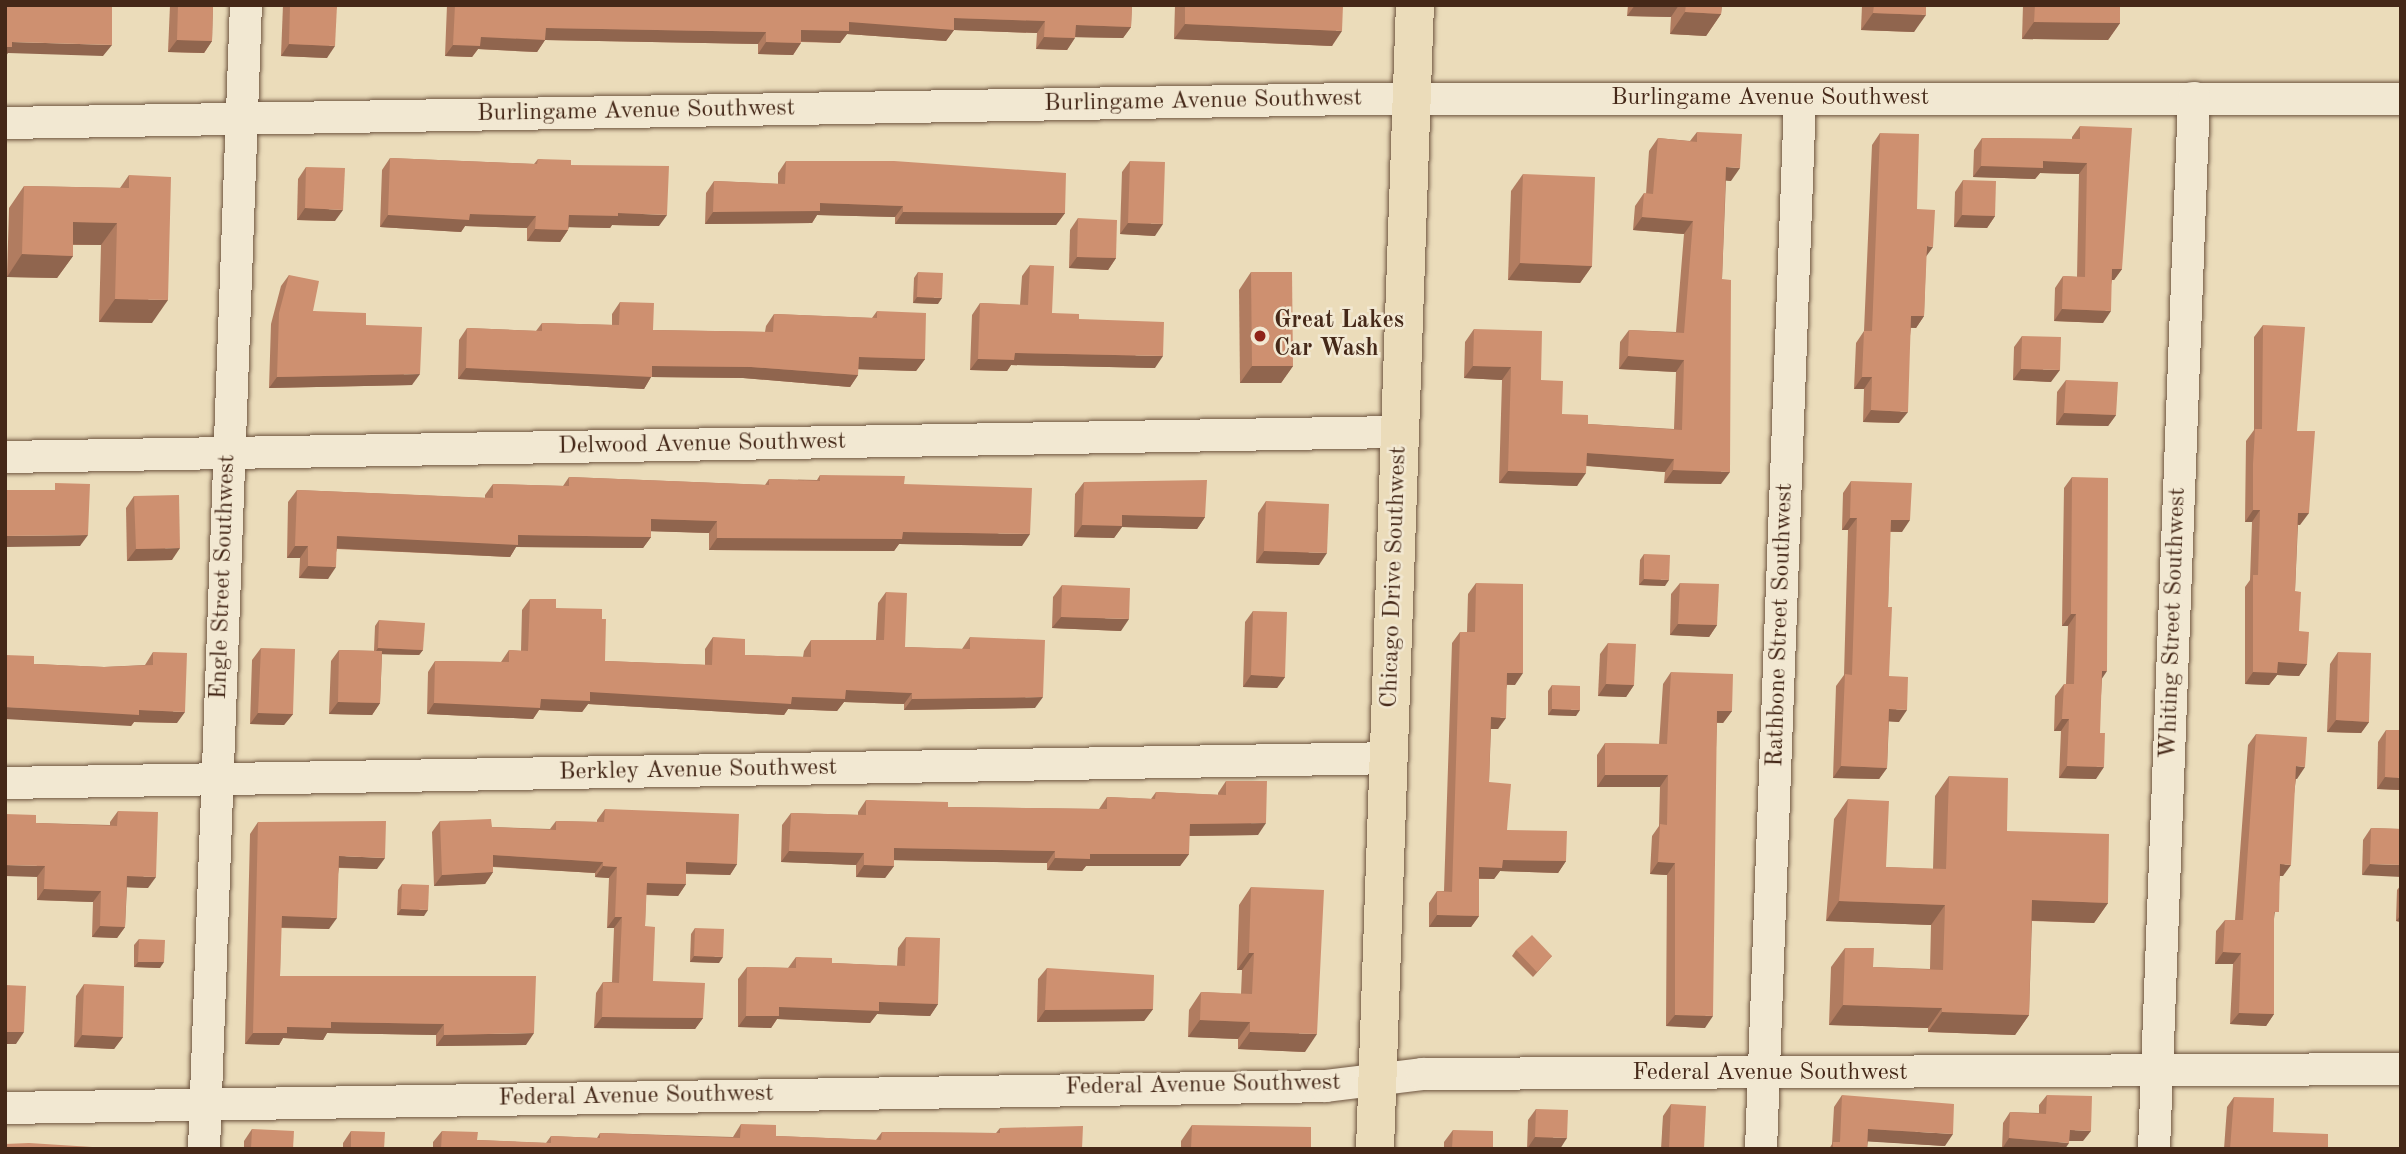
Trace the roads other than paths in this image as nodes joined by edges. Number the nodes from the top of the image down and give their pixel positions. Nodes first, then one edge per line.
1 (246, 5) edge
2 (1415, 5) edge
3 (1410, 98) junction
4 (2193, 98) junction
5 (2401, 99) edge
6 (1800, 100) junction
7 (240, 119) junction
8 (5, 123) edge
9 (1399, 432) junction
10 (229, 455) junction
11 (5, 457) edge
12 (1390, 758) junction
13 (217, 780) junction
14 (5, 783) edge
15 (2401, 1069) edge
16 (2158, 1071) junction
17 (1764, 1075) junction
18 (1378, 1080) junction
19 (206, 1105) junction
20 (5, 1108) edge
21 (204, 1149) edge
22 (1375, 1149) edge
23 (1761, 1149) edge
24 (2154, 1149) edge

1 - 7 street, Engle Street Southwest
2 - 3 main road, Chicago Drive Southwest
3 - 6 street, Burlingame Avenue Southwest
3 - 7 street, Burlingame Avenue Southwest
3 - 9 main road, Chicago Drive Southwest
4 - 5 street, Burlingame Avenue Southwest
4 - 6 street, Burlingame Avenue Southwest
4 - 16 street, Whiting Street Southwest
6 - 17 street, Rathbone Street Southwest
7 - 8 street, Burlingame Avenue Southwest
7 - 10 street, Engle Street Southwest
9 - 10 street, Delwood Avenue Southwest
9 - 12 main road, Chicago Drive Southwest
10 - 11 street, Delwood Avenue Southwest
10 - 13 street, Engle Street Southwest
12 - 13 street, Berkley Avenue Southwest
12 - 18 main road, Chicago Drive Southwest
13 - 14 street, Berkley Avenue Southwest
13 - 19 street, Engle Street Southwest
15 - 16 street, Federal Avenue Southwest
16 - 17 street, Federal Avenue Southwest
16 - 24 street, Whiting Street Southwest
17 - 18 street, Federal Avenue Southwest
17 - 23 street, Rathbone Street Southwest
18 - 19 street, Federal Avenue Southwest
18 - 22 main road, Chicago Drive Southwest
19 - 20 street, Federal Avenue Southwest
19 - 21 street, Engle Street Southwest

